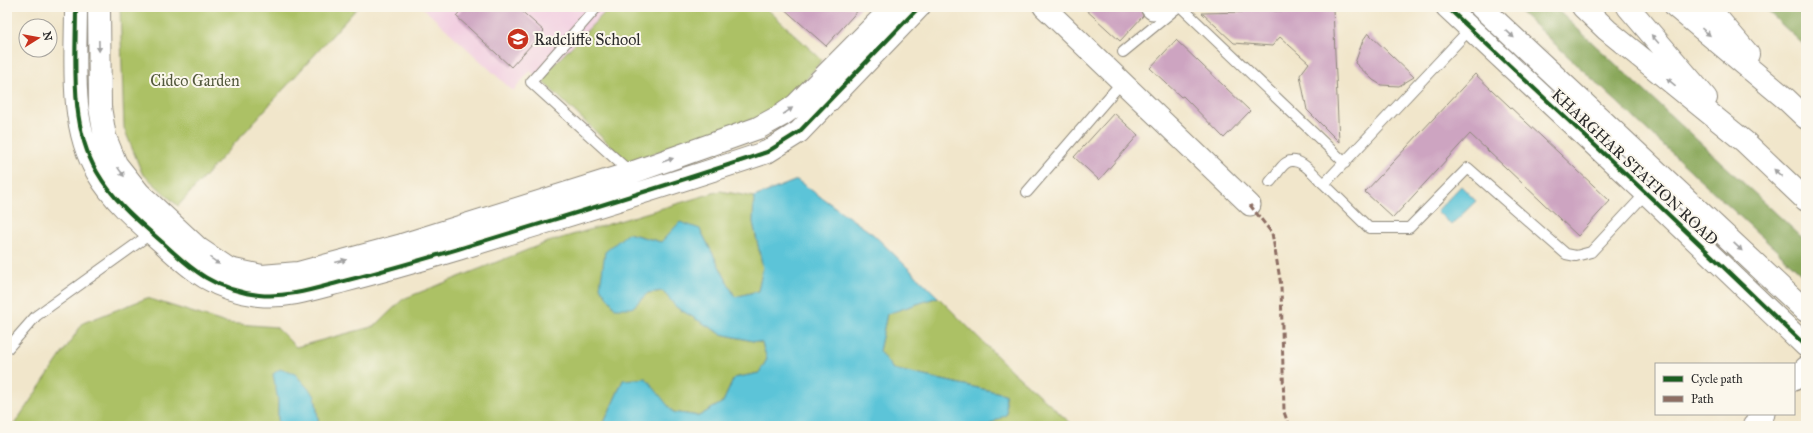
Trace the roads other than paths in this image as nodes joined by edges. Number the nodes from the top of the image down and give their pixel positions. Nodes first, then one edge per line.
1 (76, 7) edge
2 (99, 7) edge
3 (893, 7) edge
4 (919, 7) edge
5 (1044, 7) edge
6 (1151, 7) edge
7 (1160, 7) edge
8 (1179, 7) edge
9 (1447, 7) edge
10 (1582, 7) edge
11 (1628, 7) edge
12 (1676, 7) edge
13 (1708, 7) edge
14 (596, 8) dead end
15 (1483, 9) edge
16 (1470, 29) junction
17 (1123, 52) dead end
18 (1122, 82) junction
19 (1786, 99) junction
20 (1806, 118) edge
21 (1745, 142) junction
22 (1345, 163) junction
23 (637, 182) junction
24 (1270, 182) dead end
25 (1324, 184) junction
26 (1027, 192) dead end
27 (1646, 193) junction
28 (1806, 200) edge
29 (1250, 205) dead end
30 (171, 223) junction
31 (151, 233) junction
32 (1780, 286) junction
33 (1764, 306) junction
34 (1806, 311) edge
35 (1806, 346) edge
36 (7, 349) edge
37 (1806, 367) edge
38 (1795, 379) edge
39 (1763, 415) edge
40 (1753, 426) edge

1 - 31 main road
2 -> 30 main road
23 -> 3 main road
4 - 23 main road
5 - 18 street
6 - 7 street
8 - 17 lane
8 - 22 lane
9 - 16 main road, KHARGHAR STATION ROAD
21 -> 10 main road
21 -> 11 main road
12 -> 19 main road
13 - 19 main road
14 - 23 lane
15 - 16 street
15 -> 32 main road, KHARGHAR STATION ROAD
16 - 22 lane
16 - 27 main road, KHARGHAR STATION ROAD
18 - 26 lane
18 - 29 street
19 - 20 main road
28 -> 21 main road
22 - 25 lane
30 -> 23 main road
23 - 31 main road
24 - 25 lane
25 - 27 lane
27 - 33 main road, KHARGHAR STATION ROAD
30 - 31 lane
31 - 36 lane
32 - 33 main road
32 - 34 main road, KHARGHAR STATION ROAD
33 - 35 main road, KHARGHAR STATION ROAD
37 - 38 street
39 - 40 street

